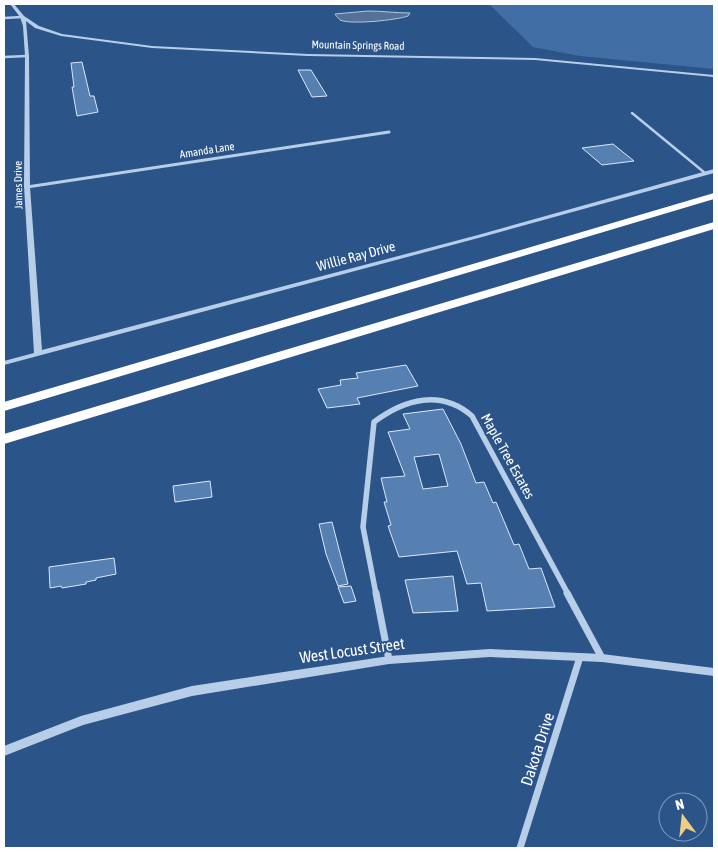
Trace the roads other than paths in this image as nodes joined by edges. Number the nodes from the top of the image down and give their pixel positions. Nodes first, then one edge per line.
1 (12, 4) edge
2 (22, 17) junction
3 (4, 18) edge
4 (27, 56) junction
5 (4, 57) edge
6 (714, 76) edge
7 (632, 113) dead end
8 (389, 132) dead end
9 (714, 170) edge
10 (705, 173) junction
11 (27, 187) junction
12 (714, 196) edge
13 (714, 225) edge
14 (38, 353) junction
15 (4, 363) edge
16 (4, 408) edge
17 (4, 439) edge
18 (580, 657) junction
19 (602, 658) junction
20 (389, 660) junction
21 (714, 672) edge
22 (4, 751) edge
23 (520, 848) edge

1 - 2 street, Mountain Springs Road
2 - 3 street
2 - 4 street, James Drive
2 - 6 street, Mountain Springs Road
4 - 5 street
4 - 11 street, James Drive
7 - 10 lane
8 - 11 street, Amanda Lane
9 - 10 street, Willie Ray Drive
10 - 14 street, Willie Ray Drive
11 - 14 street, James Drive
12 - 16 highway
13 - 17 highway
14 - 15 street, Willie Ray Drive
18 - 19 street, West Locust Street
18 - 20 street, West Locust Street
18 - 23 street, Dakota Drive
19 - 20 street, Maple Tree Estates
19 - 21 street, West Locust Street
20 - 22 street, West Locust Street

